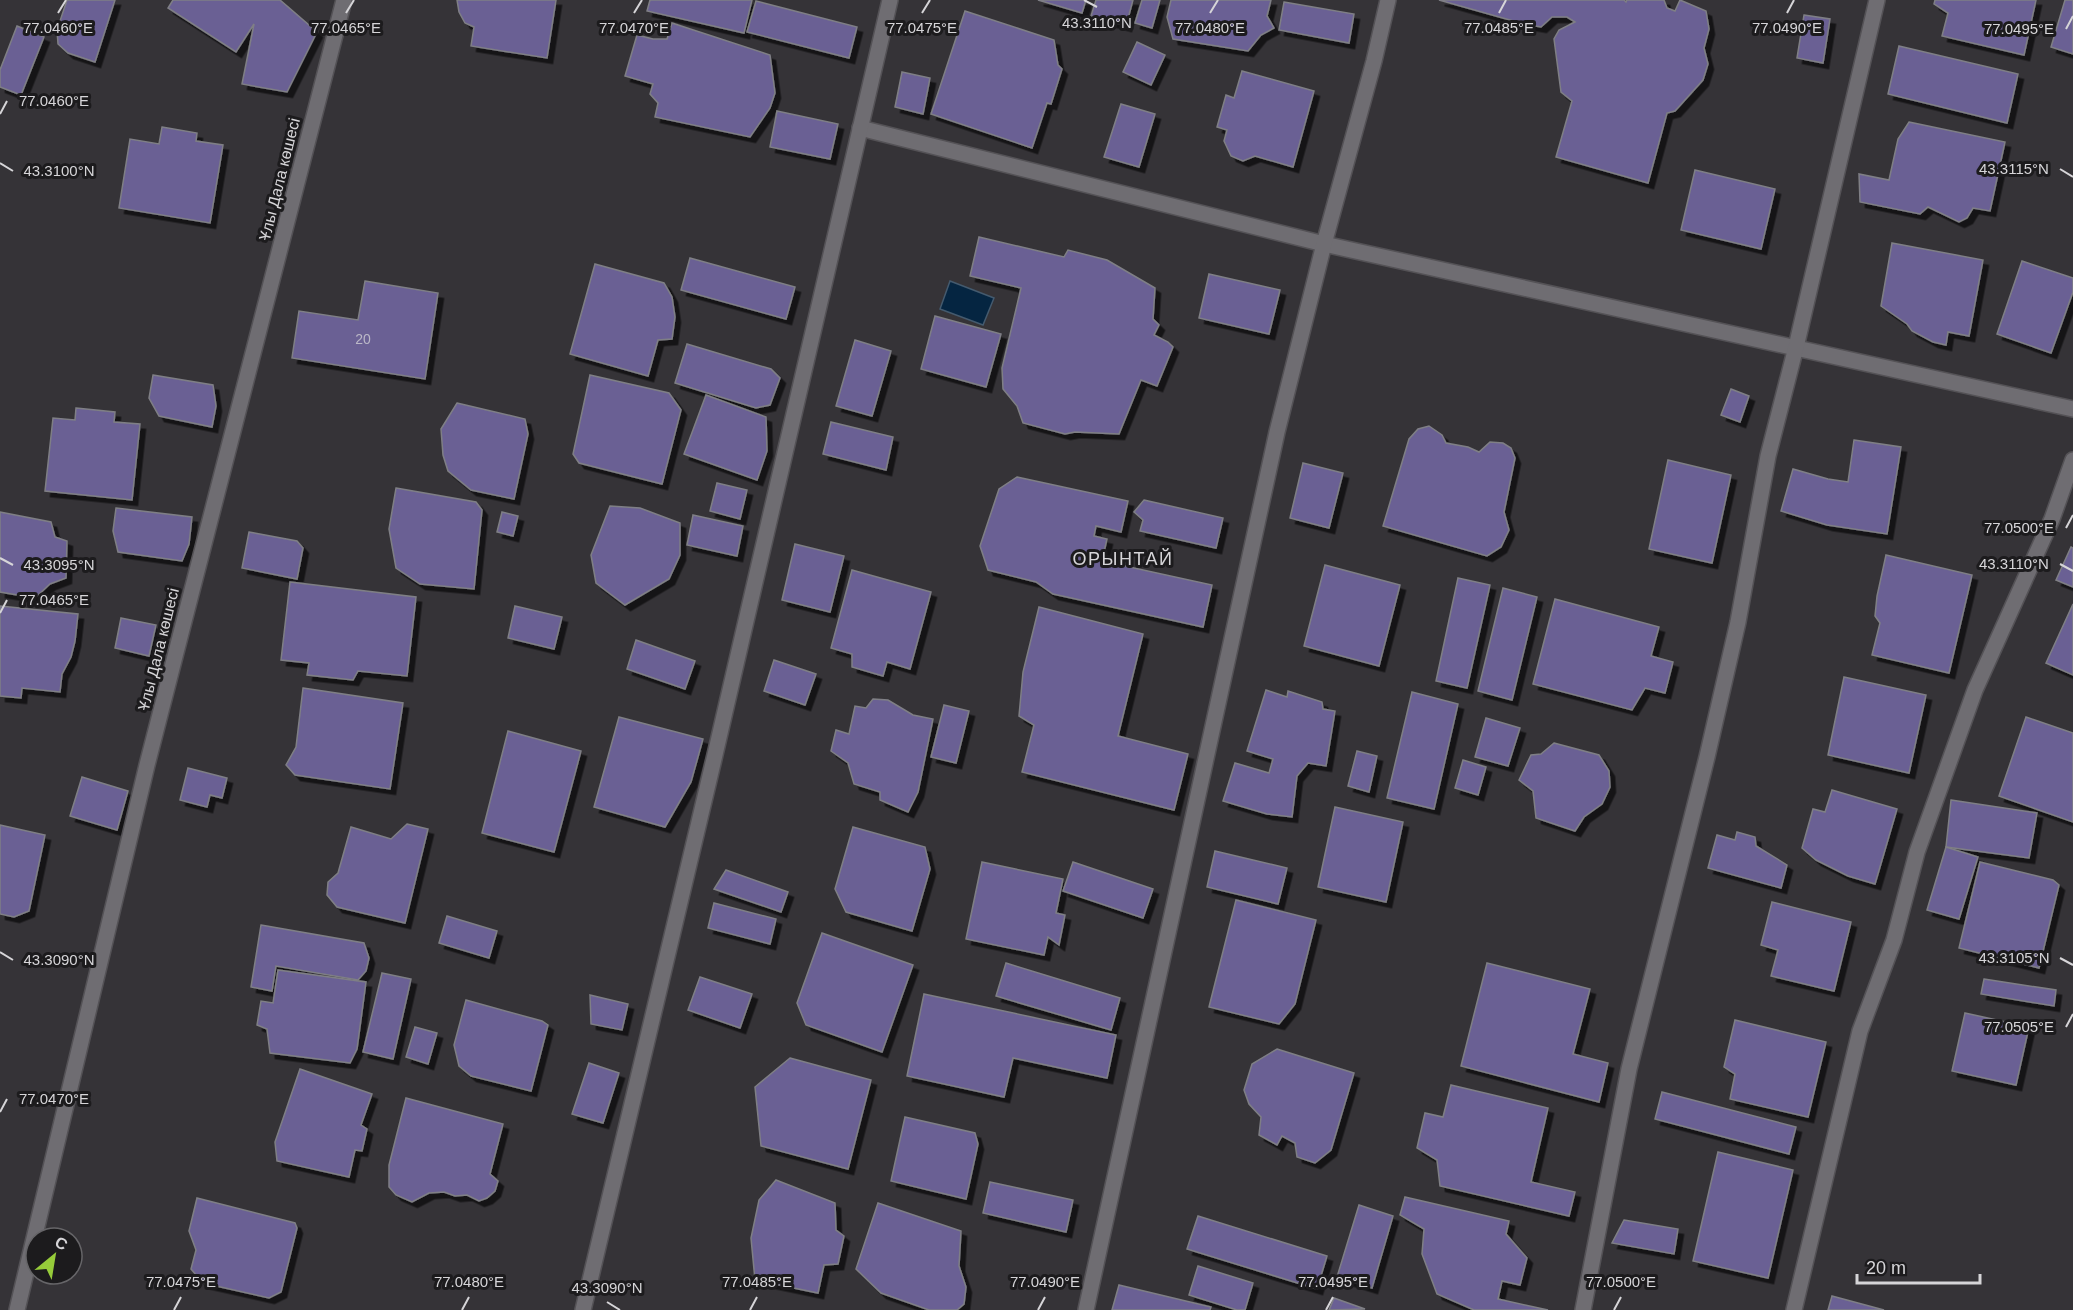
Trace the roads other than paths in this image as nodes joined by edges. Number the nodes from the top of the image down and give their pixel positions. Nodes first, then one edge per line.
1 (344, 0) edge
2 (890, 0) edge
3 (1388, 0) edge
4 (1877, 0) edge
5 (860, 128) junction
6 (1324, 244) junction
7 (1796, 347) junction
8 (2073, 409) edge
9 (2073, 460) edge
10 (17, 1310) edge
11 (583, 1310) edge
12 (1086, 1310) edge
13 (1583, 1310) edge
14 (1794, 1310) edge

1 - 10 street, Ұлы Дала көшесі
2 - 5 street
3 - 6 street
4 - 7 street
5 - 6 street
5 - 11 street
6 - 7 street
6 - 12 street
7 - 8 street
7 - 13 street
9 - 14 street

